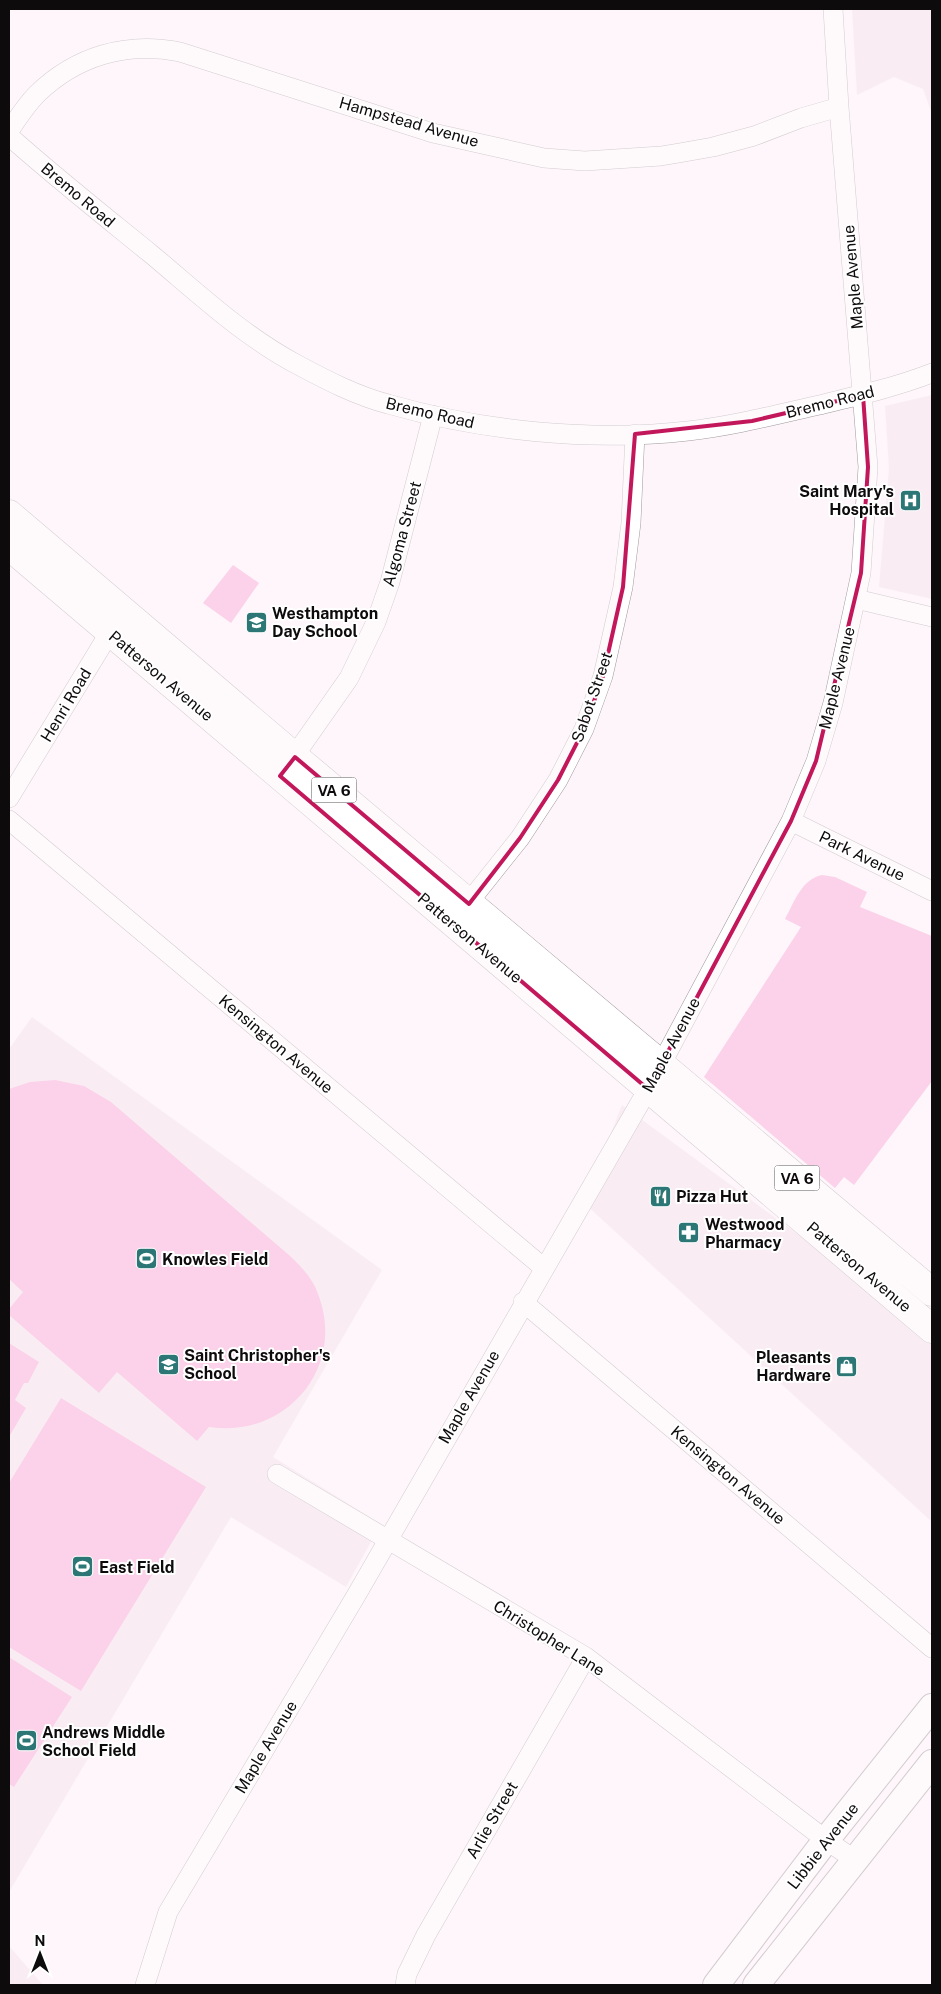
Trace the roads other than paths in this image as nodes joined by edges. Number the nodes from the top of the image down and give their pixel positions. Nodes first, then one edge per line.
1 (833, 9) edge
2 (839, 107) junction
3 (9, 131) edge
4 (9, 136) edge
5 (932, 373) edge
6 (863, 394) junction
7 (433, 415) junction
8 (635, 434) junction
9 (9, 514) edge
10 (9, 546) edge
11 (856, 599) junction
12 (932, 617) edge
13 (116, 621) junction
14 (287, 767) junction
15 (9, 798) edge
16 (9, 820) edge
17 (791, 821) junction
18 (932, 891) edge
19 (460, 913) junction
20 (662, 1064) junction
21 (648, 1089) junction
22 (544, 1268) junction
23 (932, 1292) edge
24 (523, 1302) junction
25 (932, 1329) edge
26 (277, 1474) dead end
27 (387, 1540) junction
28 (932, 1648) edge
29 (586, 1657) junction
30 (932, 1707) edge
31 (932, 1762) edge
32 (826, 1840) junction
33 (855, 1860) junction
34 (145, 1985) edge
35 (405, 1985) edge
36 (716, 1985) edge
37 (756, 1985) edge

1 - 2 street, Maple Avenue
2 - 3 street, Hampstead Avenue
2 - 6 street, Maple Avenue
4 - 7 street, Bremo Road
5 - 6 street, Bremo Road
6 - 8 street, Bremo Road
6 - 11 street, Maple Avenue
7 - 8 street, Bremo Road
7 - 14 street, Algoma Street
8 - 19 street, Sabot Street
9 - 13 main road, Patterson Avenue / VA 6
10 - 13 main road, Patterson Avenue / VA 6
11 - 12 street
11 - 17 street, Maple Avenue
13 - 14 main road, Patterson Avenue / VA 6
13 - 15 street, Henri Road
14 - 19 main road, Patterson Avenue / VA 6
16 - 22 street, Kensington Avenue
17 - 18 street, Park Avenue
17 - 20 street, Maple Avenue
19 - 20 main road, Patterson Avenue / VA 6
19 - 21 main road, Patterson Avenue / VA 6
20 - 21 street, Maple Avenue
20 - 23 main road, Patterson Avenue / VA 6
21 - 22 street, Maple Avenue
21 - 25 main road, Patterson Avenue / VA 6
22 - 24 street, Maple Avenue
24 - 27 street, Maple Avenue
24 - 28 street, Kensington Avenue
26 - 27 street, Christopher Lane
27 - 29 street, Christopher Lane
27 - 34 street, Maple Avenue
29 - 32 street, Christopher Lane
29 - 35 street, Arlie Street
30 - 32 main road, Libbie Avenue
31 - 33 main road, Libbie Avenue
32 - 33 street, Christopher Lane
32 - 36 main road, Libbie Avenue
33 - 37 main road, Libbie Avenue

